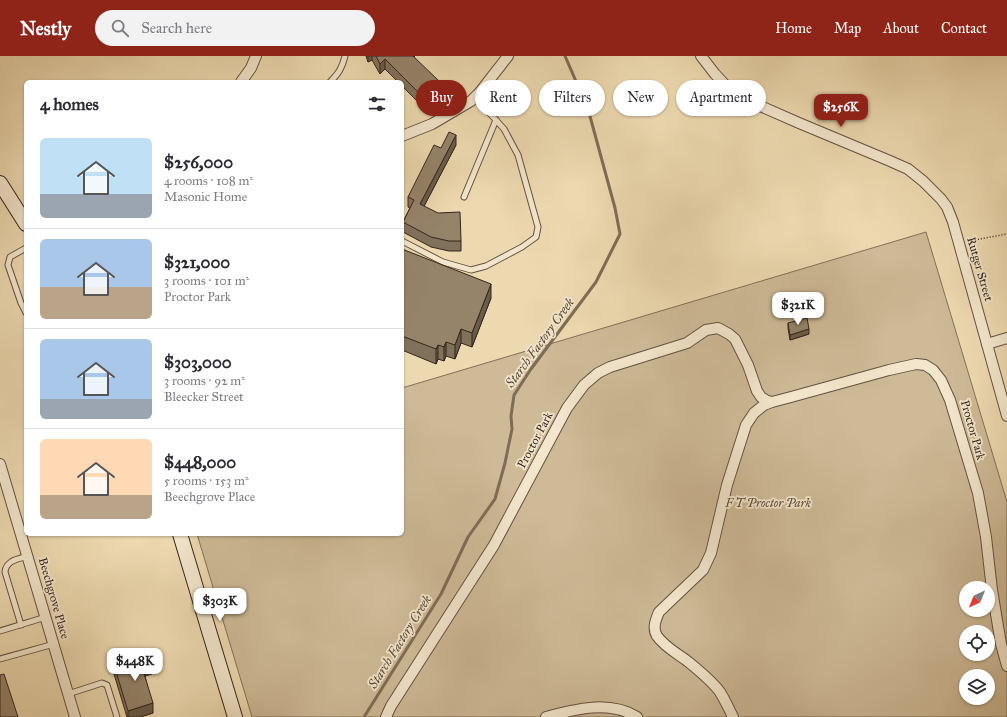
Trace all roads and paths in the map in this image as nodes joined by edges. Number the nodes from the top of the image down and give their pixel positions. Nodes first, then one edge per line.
1 (256, 56) edge
2 (345, 56) edge
3 (508, 56) edge
4 (701, 56) edge
5 (242, 80) edge
6 (332, 80) edge
7 (489, 80) edge
8 (475, 97) edge
9 (492, 116) edge
10 (496, 120) junction
11 (404, 135) edge
12 (0, 183) edge
13 (464, 197) dead end
14 (24, 221) edge
15 (1007, 234) edge
16 (404, 242) edge
17 (959, 243) junction
18 (24, 249) edge
19 (24, 309) edge
20 (1007, 338) edge
21 (987, 344) junction
22 (772, 402) junction
23 (1007, 416) edge
24 (0, 464) edge
25 (181, 536) edge
26 (28, 556) junction
27 (46, 617) junction
28 (21, 625) junction
29 (0, 632) edge
30 (54, 644) junction
31 (0, 659) edge
32 (1007, 666) edge
33 (68, 694) junction
34 (75, 717) edge
35 (116, 717) edge
36 (236, 717) edge
37 (386, 717) edge
38 (546, 717) edge
39 (637, 717) edge
40 (733, 717) edge

1 - 5 street
2 - 6 lane
3 - 7 street
4 - 17 street, Rutger Street
8 - 11 street
9 - 10 lane
10 - 13 lane
10 - 16 lane
12 - 14 street
15 - 17 path
17 - 21 street, Rutger Street
18 - 19 lane
20 - 21 street
21 - 23 street, Rutger Street
22 - 32 street, Proctor Park
22 - 37 street, Proctor Park
22 - 40 street, Proctor Park
24 - 26 street, Beechgrove Place
25 - 36 street
26 - 27 street, Beechgrove Place
26 - 28 lane
27 - 28 lane
27 - 30 street, Beechgrove Place
28 - 29 lane
30 - 31 lane
30 - 33 street, Beechgrove Place
33 - 34 street, Beechgrove Place
33 - 35 lane
38 - 39 street

